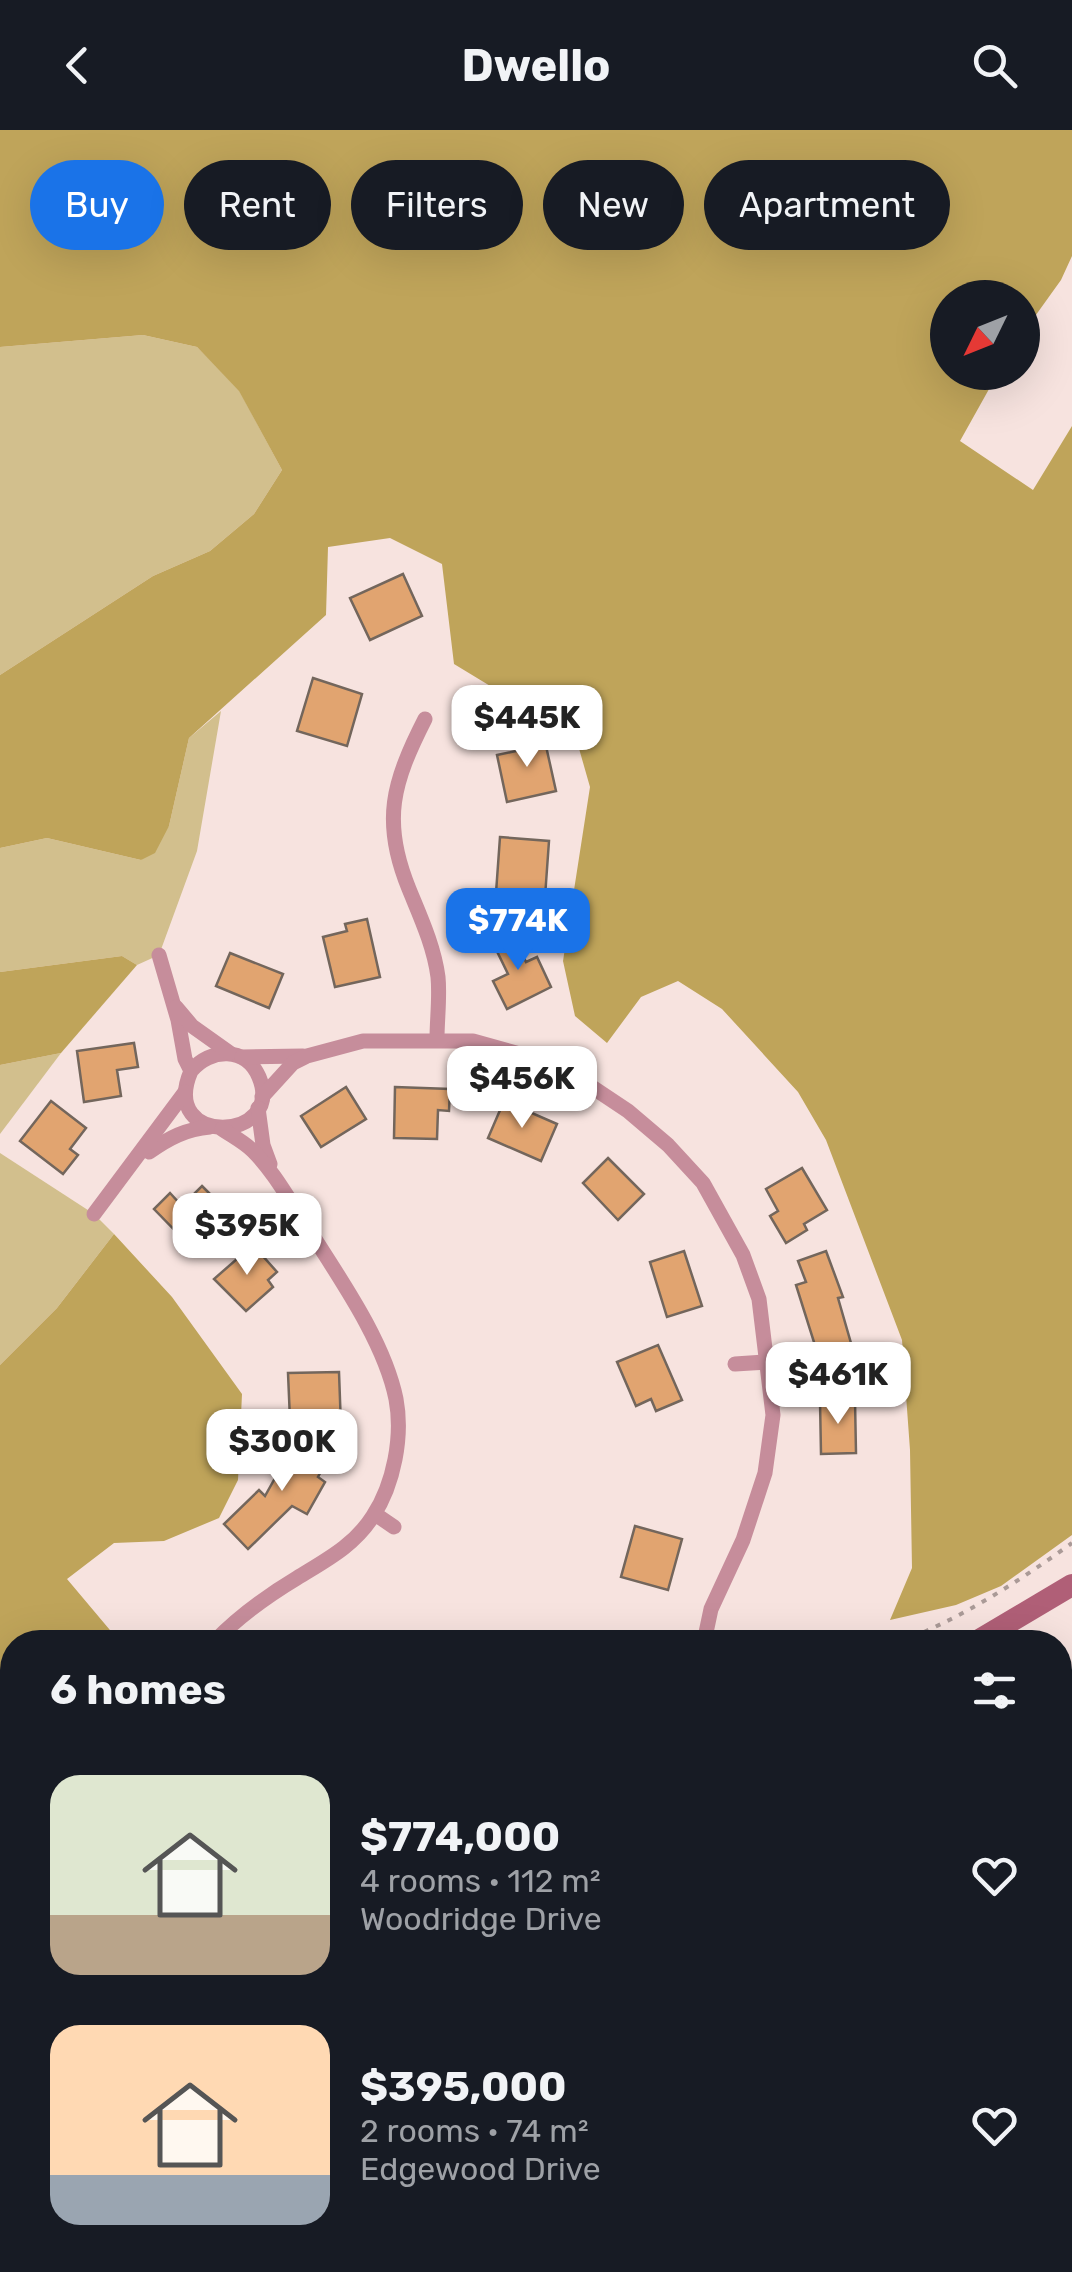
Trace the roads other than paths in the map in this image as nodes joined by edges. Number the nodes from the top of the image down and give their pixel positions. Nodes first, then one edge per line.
1 (425, 720) dead end
2 (159, 955) dead end
3 (173, 1004) junction
4 (437, 1039) junction
5 (237, 1056) junction
6 (307, 1056) junction
7 (191, 1071) junction
8 (185, 1092) junction
9 (260, 1103) junction
10 (216, 1128) junction
11 (138, 1160) junction
12 (275, 1178) junction
13 (94, 1214) dead end
14 (766, 1362) junction
15 (734, 1364) dead end
16 (375, 1514) junction
17 (394, 1527) dead end
18 (1072, 1585) edge
19 (225, 1630) edge
20 (707, 1630) edge
21 (996, 1630) edge

1 - 4 street
2 - 3 street
3 - 5 street
3 - 7 street
4 - 6 street
4 - 14 street
5 - 6 street
5 - 7 street
5 - 9 street
6 - 9 street
7 - 8 street
8 - 10 street
8 - 11 street
9 - 10 street
9 - 12 street
10 - 11 street
10 - 12 street
11 - 13 street
12 - 16 street
14 - 15 street
14 - 20 street
16 - 17 street
16 - 19 street
18 - 21 main road

